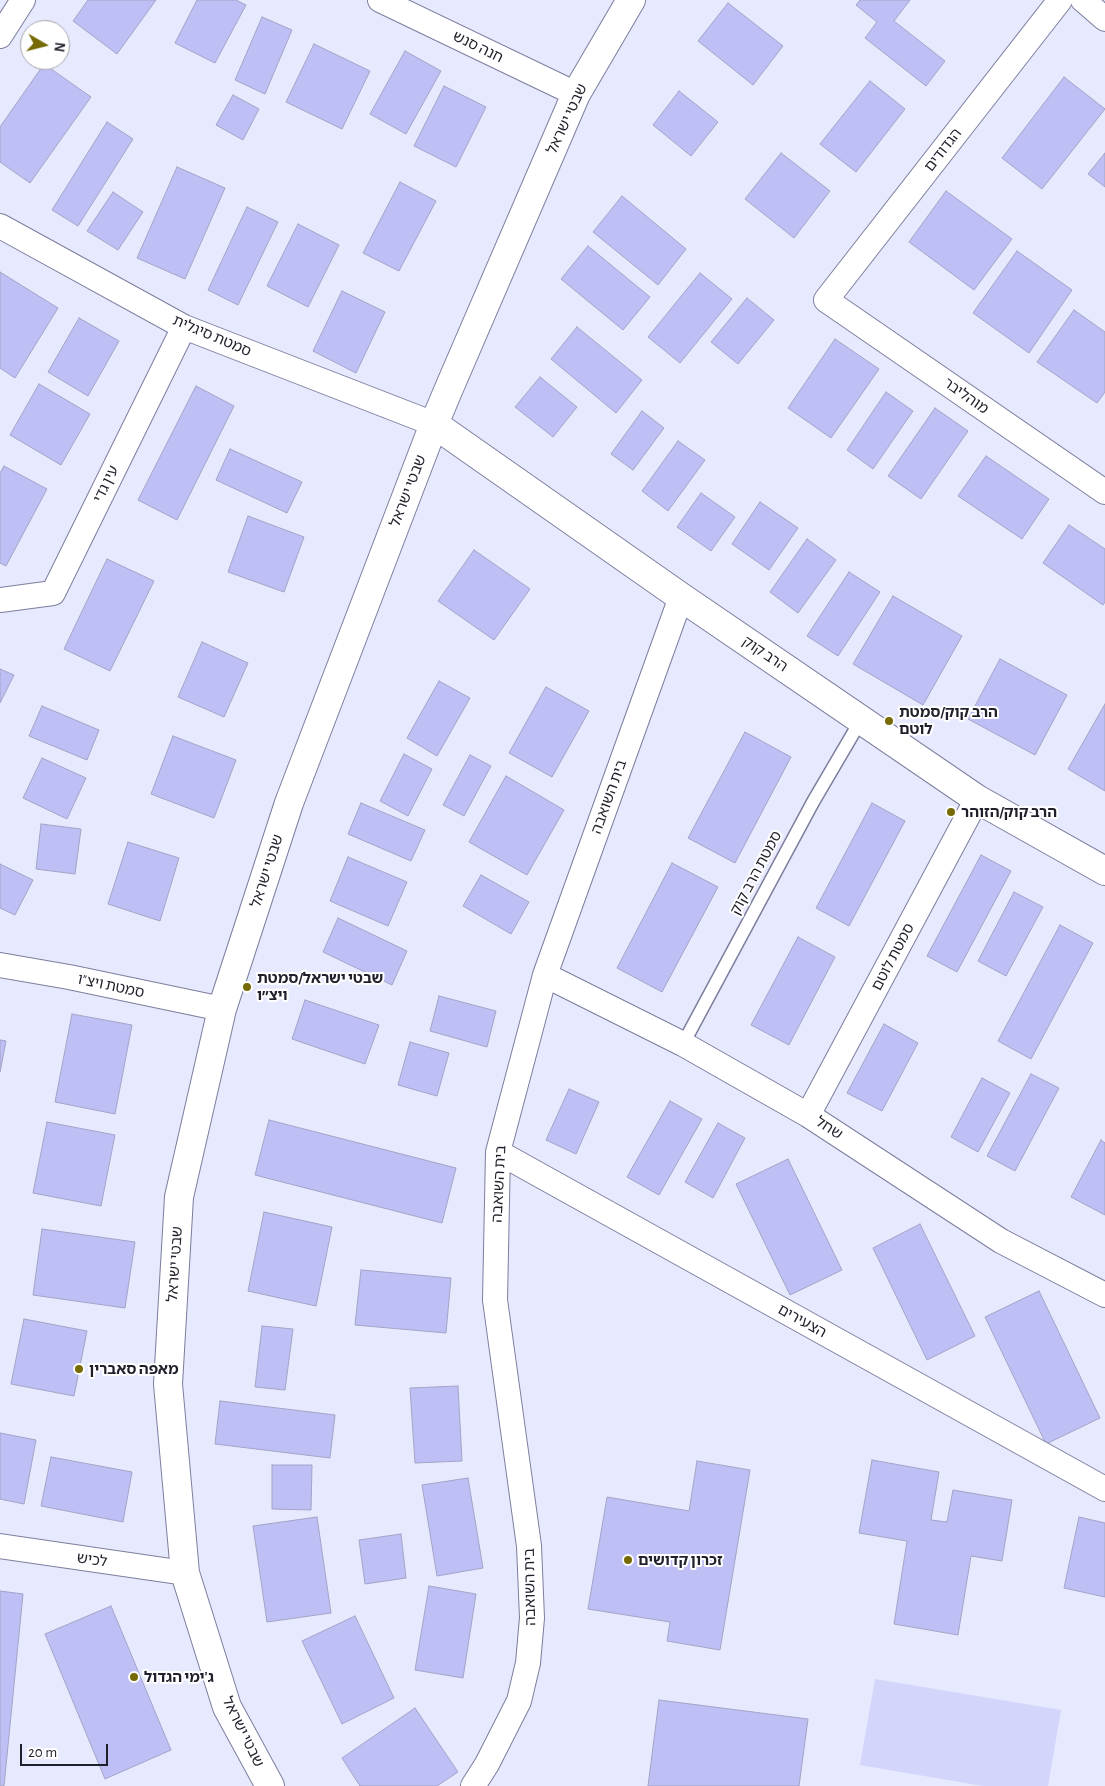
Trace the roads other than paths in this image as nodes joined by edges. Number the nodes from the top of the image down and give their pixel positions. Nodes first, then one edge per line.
1 (23, 0) edge
2 (380, 0) edge
3 (631, 0) edge
4 (1060, 0) edge
5 (1083, 0) edge
6 (1105, 19) edge
7 (0, 36) edge
8 (576, 94) junction
9 (0, 226) edge
10 (826, 300) joint
11 (184, 327) junction
12 (434, 424) junction
13 (1105, 492) edge
14 (681, 597) junction
15 (0, 600) edge
16 (861, 720) junction
17 (977, 799) junction
18 (1105, 870) edge
19 (0, 965) edge
20 (545, 975) junction
21 (222, 1009) junction
22 (683, 1044) junction
23 (808, 1115) junction
24 (498, 1152) junction
25 (1105, 1295) edge
26 (1105, 1489) edge
27 (0, 1546) edge
28 (185, 1573) junction
29 (270, 1786) edge
30 (473, 1786) edge

1 - 7 street
2 - 8 street, חנה סנש
3 - 8 street, שבטי ישראל
4 - 10 street, הגדודים
5 - 6 street
8 - 12 street, שבטי ישראל
9 - 11 street, סמטת סיגלית
10 - 13 street, מוהליבר
11 - 12 street, סמטת סיגלית
11 - 15 street, עין גדי
12 - 14 street, הרב קוק
12 - 21 street, שבטי ישראל
14 - 16 street, הרב קוק
14 - 20 street, בית השואבה
16 - 17 street, הרב קוק
16 - 22 lane, סמטת הרב קוק
17 - 18 street, הרב קוק
17 - 23 street, סמטת לוטם
19 - 21 street, סמטת ויצ"ו
20 - 22 street, שחל
20 - 24 street, בית השואבה
21 - 28 street, שבטי ישראל
22 - 23 street, שחל
23 - 25 street, שחל
24 - 26 street, הצעירים
24 - 30 street, בית השואבה
27 - 28 street, לכיש
28 - 29 street, שבטי ישראל

